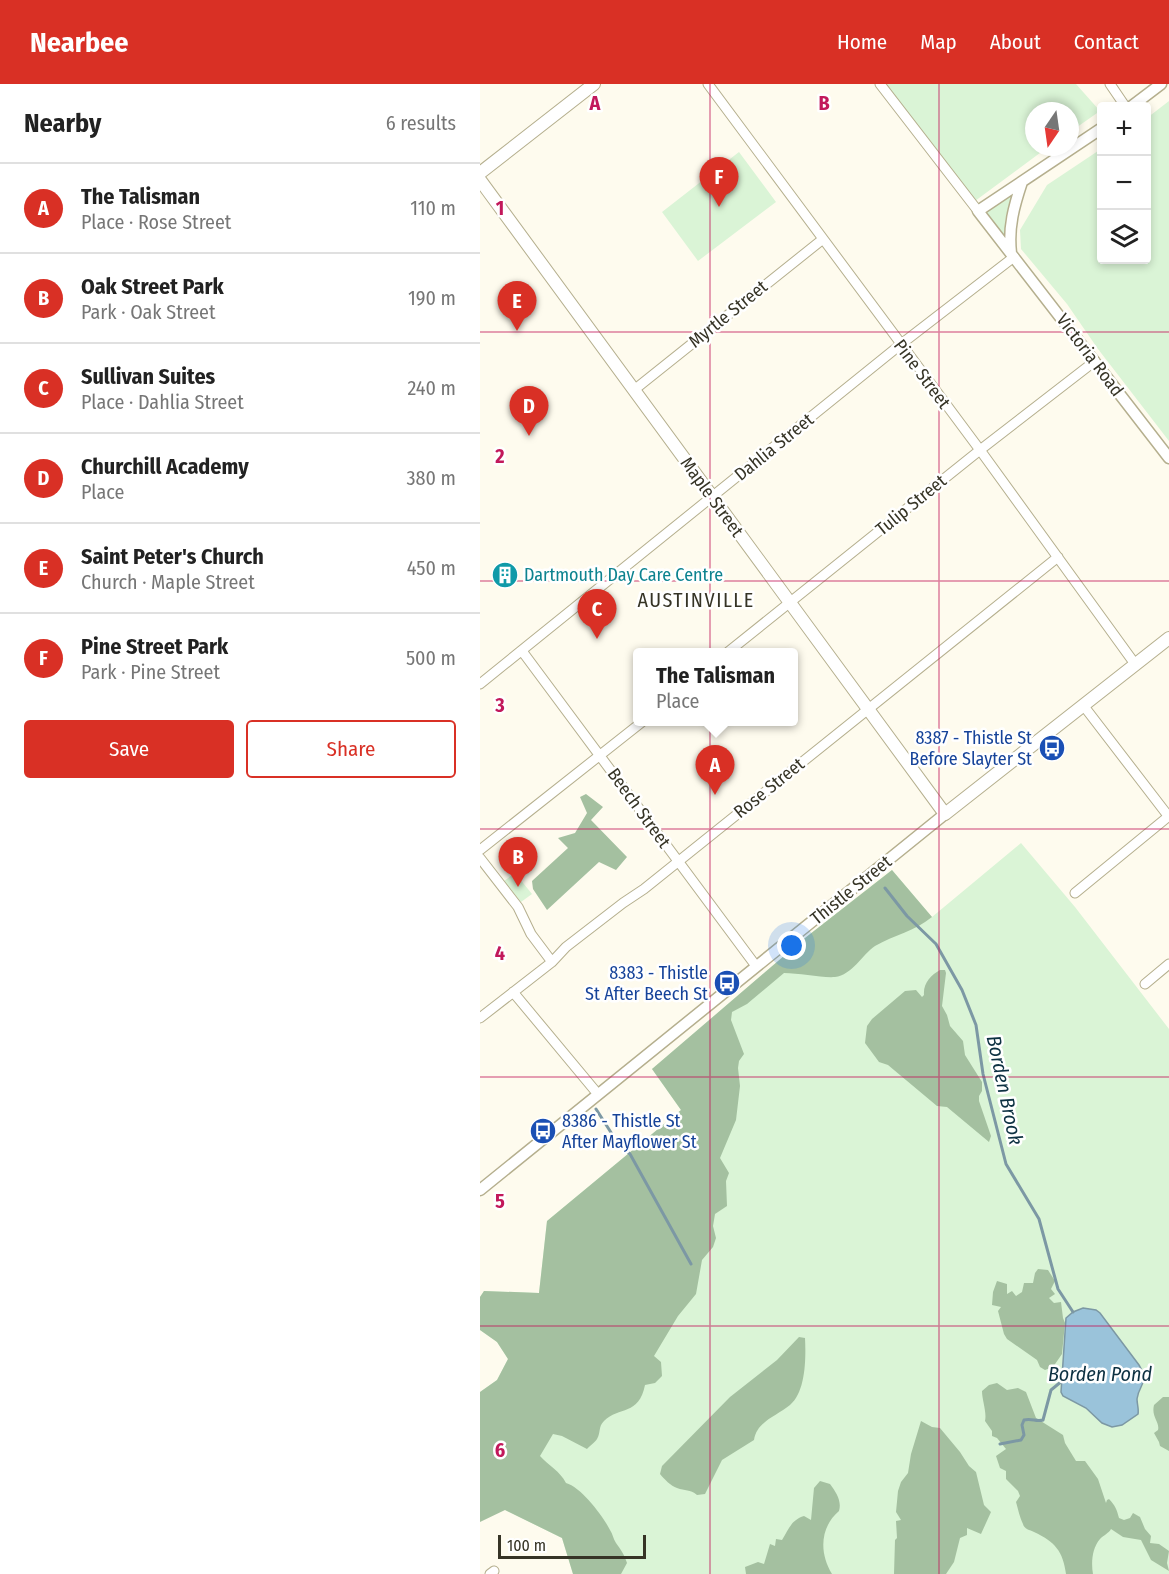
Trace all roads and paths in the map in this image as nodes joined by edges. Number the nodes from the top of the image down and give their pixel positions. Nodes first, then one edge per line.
1 (594, 84) edge
2 (708, 84) edge
3 (880, 84) edge
4 (1110, 84) edge
5 (1161, 84) edge
6 (1122, 102) edge
7 (1137, 102) edge
8 (1097, 131) edge
9 (480, 173) edge
10 (480, 180) edge
11 (1022, 182) junction
12 (978, 211) junction
13 (823, 240) junction
14 (1012, 255) junction
15 (900, 345) junction
16 (1095, 361) junction
17 (634, 390) junction
18 (980, 450) junction
19 (1169, 458) edge
20 (712, 498) junction
21 (1058, 557) junction
22 (789, 603) junction
23 (1169, 638) edge
24 (733, 648) edge
25 (522, 651) junction
26 (1136, 664) junction
27 (480, 684) edge
28 (1083, 705) junction
29 (867, 708) junction
30 (637, 726) edge
31 (600, 755) junction
32 (945, 814) junction
33 (1169, 816) edge
34 (480, 850) edge
35 (480, 858) edge
36 (678, 861) junction
37 (1075, 893) dead end
38 (552, 962) junction
39 (1169, 964) edge
40 (756, 966) junction
41 (1145, 984) dead end
42 (513, 992) junction
43 (480, 1018) edge
44 (597, 1093) junction
45 (480, 1190) edge

1 - 9 main road
2 - 13 street, Pine Street
3 - 12 street, Victoria Road
4 - 6 street
5 - 7 street
8 - 11 street
10 - 17 main road, Maple Street
11 - 12 street
11 - 14 street
12 - 14 street, Victoria Road
13 - 15 street, Pine Street
13 - 17 street, Myrtle Street
14 - 15 street, Dahlia Street
14 - 16 street, Victoria Road
15 - 18 street, Pine Street
15 - 20 street, Dahlia Street
16 - 18 street, Tulip Street
16 - 19 street, Victoria Road
17 - 20 main road, Maple Street
18 - 21 street, Pine Street
18 - 22 street, Tulip Street
20 - 22 main road, Maple Street
20 - 25 street, Dahlia Street
21 - 26 street, Pine Street
21 - 29 street, Rose Street
22 - 24 street, Tulip Street
22 - 29 main road, Maple Street
23 - 26 main road, Thistle Street
25 - 27 street, Dahlia Street
25 - 31 street, Beech Street
26 - 28 main road, Thistle Street
28 - 32 main road, Thistle Street
28 - 33 street
29 - 32 main road, Maple Street
29 - 36 street, Rose Street
30 - 31 street
31 - 34 street
31 - 36 street, Beech Street
32 - 40 street, Thistle Street
33 - 37 street
35 - 38 street
36 - 38 street, Rose Street
36 - 40 street, Beech Street
38 - 42 street, Rose Street
39 - 41 street
40 - 44 street, Thistle Street
42 - 43 street, Rose Street
42 - 44 street
44 - 45 street, Thistle Street

